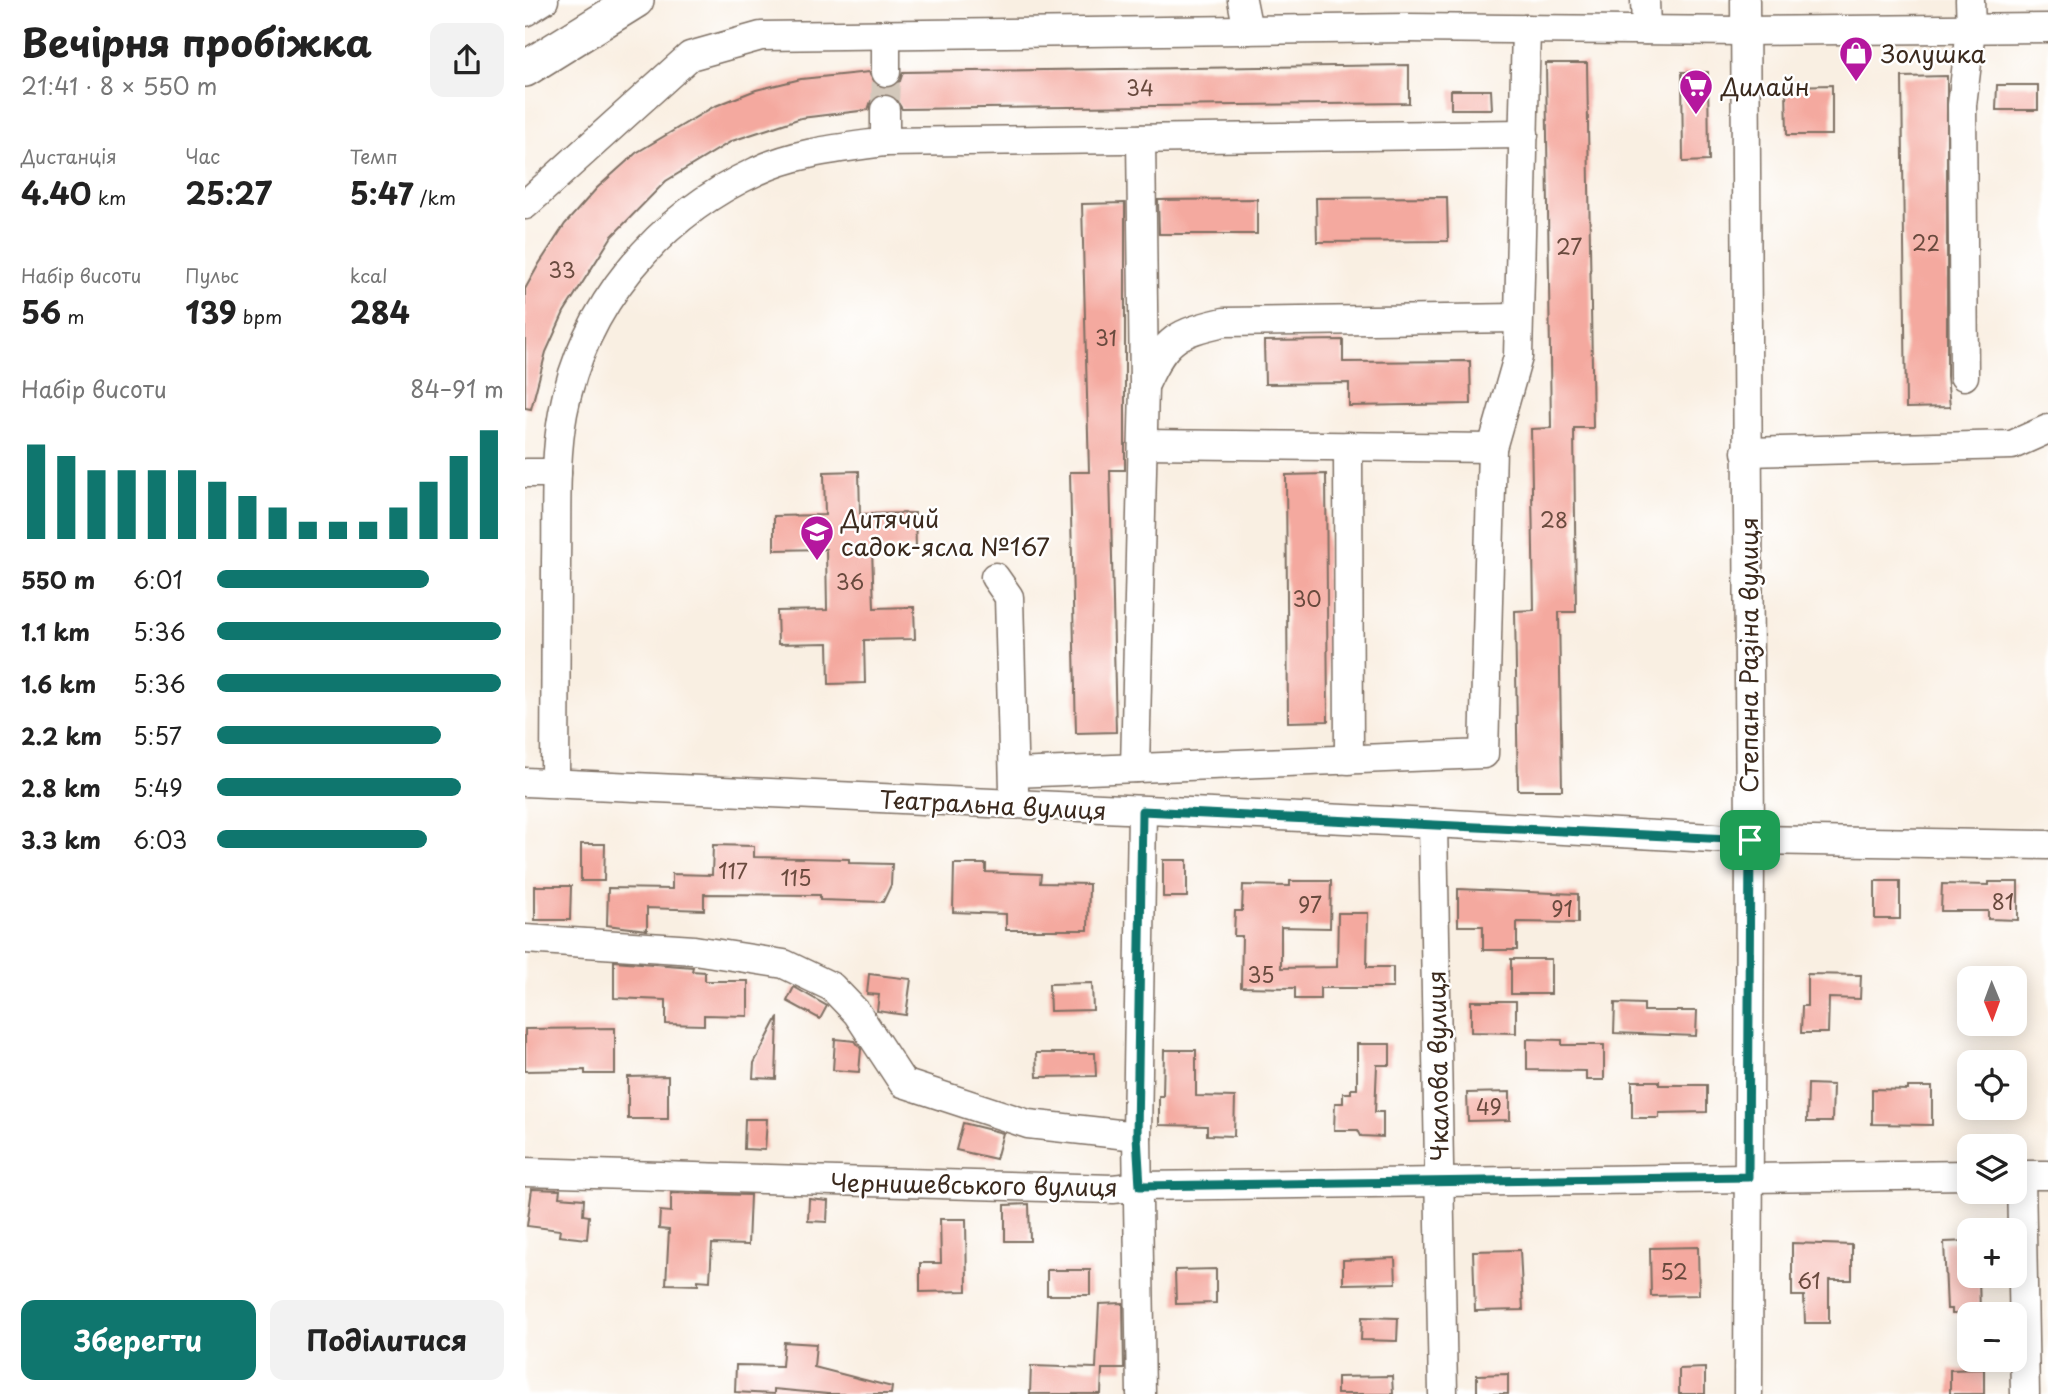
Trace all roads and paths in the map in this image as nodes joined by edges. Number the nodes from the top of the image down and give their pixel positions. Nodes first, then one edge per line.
1 (544, 0) edge
2 (636, 0) edge
3 (1242, 0) edge
4 (1645, 0) edge
5 (1745, 0) edge
6 (1970, 0) edge
7 (525, 12) edge
8 (1526, 29) junction
9 (1971, 29) junction
10 (2048, 29) edge
11 (1248, 30) junction
12 (1646, 30) junction
13 (1745, 31) junction
14 (886, 34) junction
15 (525, 69) edge
16 (886, 72) tunnel mouth
17 (885, 110) tunnel mouth
18 (1524, 134) junction
19 (1141, 139) junction
20 (885, 142) junction
21 (525, 205) edge
22 (1518, 318) junction
23 (1964, 376) dead end
24 (1144, 386) junction
25 (2048, 429) edge
26 (1143, 444) junction
27 (1348, 446) junction
28 (1492, 448) junction
29 (1746, 452) junction
30 (526, 473) edge
31 (557, 473) junction
32 (995, 577) dead end
33 (1349, 760) junction
34 (1135, 768) junction
35 (1014, 773) junction
36 (525, 782) edge
37 (555, 782) junction
38 (1014, 806) junction
39 (1142, 811) junction
40 (1433, 822) junction
41 (1750, 840) junction
42 (2048, 845) edge
43 (525, 939) edge
44 (1137, 1136) junction
45 (525, 1172) edge
46 (1957, 1175) edge
47 (2028, 1175) edge
48 (1748, 1177) junction
49 (1438, 1183) junction
50 (1140, 1186) junction
51 (1142, 1394) edge
52 (1443, 1394) edge
53 (1748, 1394) edge
54 (2025, 1394) edge

1 - 7 street
2 - 15 main road
3 - 11 street
4 - 12 street
5 - 13 street, Степана Разіна вулиця
6 - 9 street
8 - 11 street
8 - 12 street
8 - 18 street
9 - 10 street
9 - 13 street
9 - 23 street
11 - 14 street
12 - 13 street
13 - 29 street, Степана Разіна вулиця
14 - 16 street
14 - 21 street
17 - 20 street
18 - 19 street
18 - 22 street
19 - 20 street
19 - 24 street
20 - 31 street
22 - 24 street
22 - 28 street
24 - 26 street
25 - 29 street
26 - 27 street
26 - 34 street
27 - 28 street
27 - 33 street
28 - 33 street
29 - 41 street, Степана Разіна вулиця
30 - 31 street
31 - 37 street
32 - 35 street
33 - 34 street
34 - 35 street
35 - 38 street
36 - 37 street, Театральна вулиця
37 - 38 street, Театральна вулиця
38 - 39 street, Театральна вулиця
39 - 40 street, Театральна вулиця
39 - 44 street
40 - 41 street, Театральна вулиця
40 - 49 street, Чкалова вулиця
41 - 42 street, Театральна вулиця
41 - 48 street, Степана Разіна вулиця
43 - 44 street
44 - 50 street
45 - 50 street, Чернишевського вулиця
46 - 48 street, Чернишевського вулиця
47 - 54 street
48 - 49 street, Чернишевського вулиця
48 - 53 street, Степана Разіна вулиця
49 - 50 street, Чернишевського вулиця
49 - 52 street, Чкалова вулиця
50 - 51 street

